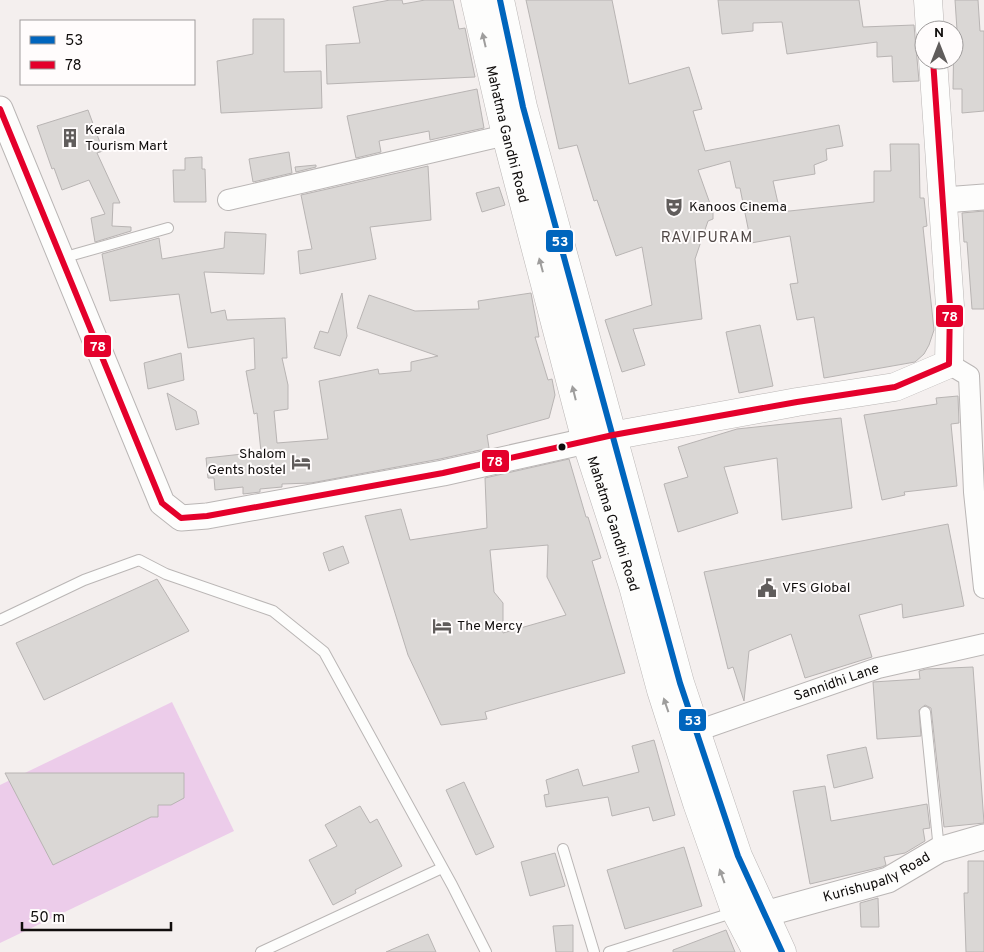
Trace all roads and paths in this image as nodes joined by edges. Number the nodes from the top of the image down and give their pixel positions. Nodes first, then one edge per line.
1 (475, 0) edge
2 (500, 0) edge
3 (928, 0) edge
4 (929, 20) edge
5 (934, 70) edge
6 (0, 109) edge
7 (506, 135) junction
8 (984, 197) edge
9 (228, 200) dead end
10 (944, 200) junction
11 (168, 228) dead end
12 (62, 258) junction
13 (949, 364) junction
14 (613, 435) junction
15 (586, 441) junction
16 (984, 588) edge
17 (0, 620) edge
18 (984, 644) edge
19 (925, 712) dead end
20 (694, 732) junction
21 (984, 837) edge
22 (563, 849) dead end
23 (940, 850) junction
24 (442, 868) junction
25 (736, 912) junction
26 (765, 914) junction
27 (261, 952) edge
28 (486, 952) edge
29 (594, 952) edge
30 (609, 952) edge
31 (756, 952) edge
32 (782, 952) edge

7 -> 1 main road, Mahatma Gandhi Road
2 - 14 main road, Mahatma Gandhi Road
3 - 4 main road
5 - 10 main road
6 - 12 street
7 - 9 street
15 -> 7 main road, Mahatma Gandhi Road
8 - 10 street
10 - 13 main road
11 - 12 lane
12 - 15 street
13 - 14 main road
13 - 16 street
14 - 15 main road
14 - 20 main road, Mahatma Gandhi Road
25 -> 15 main road, Mahatma Gandhi Road
17 - 24 lane
18 - 20 street, Sannidhi Lane
19 - 23 lane
20 - 26 main road, Mahatma Gandhi Road
21 - 23 street, Kurishupally Road
22 - 29 lane
23 - 26 street, Kurishupally Road
24 - 27 lane
24 - 28 lane
25 - 30 lane
25 - 31 main road, Mahatma Gandhi Road
26 - 32 main road, Mahatma Gandhi Road

